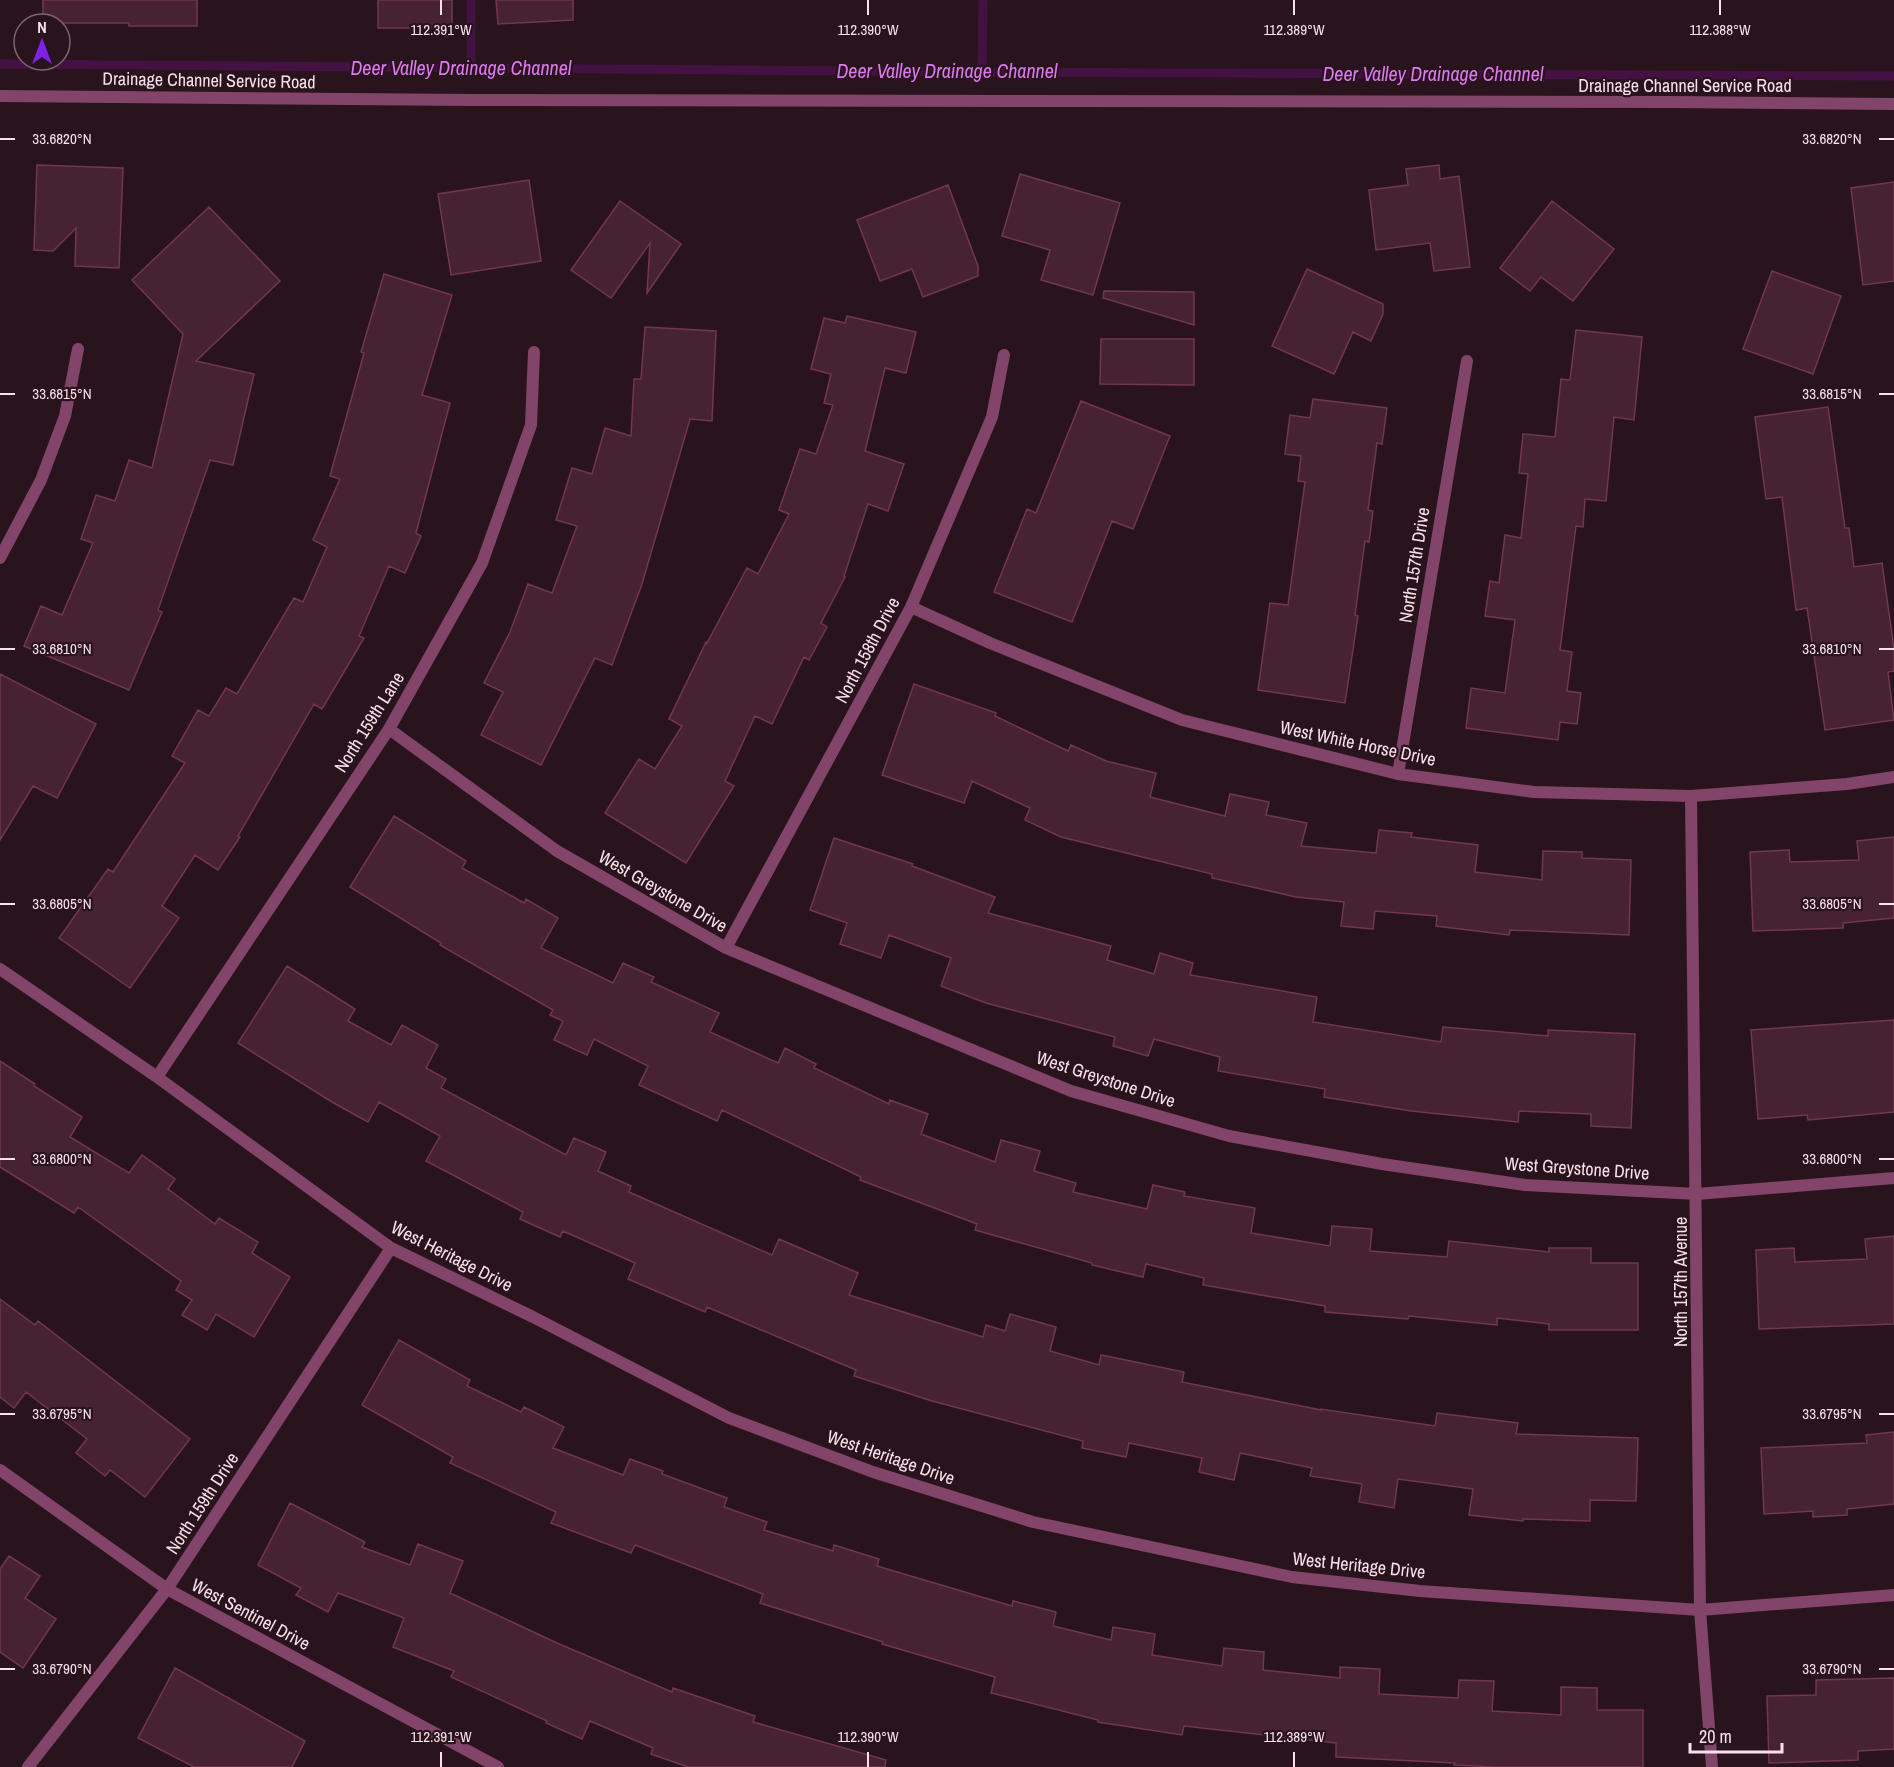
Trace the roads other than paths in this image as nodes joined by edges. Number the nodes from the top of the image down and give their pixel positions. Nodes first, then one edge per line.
1 (0, 96) edge
2 (1894, 104) edge
3 (78, 349) dead end
4 (534, 352) dead end
5 (1004, 355) dead end
6 (1467, 362) dead end
7 (0, 558) edge
8 (911, 607) junction
9 (389, 729) junction
10 (1398, 774) junction
11 (1894, 777) edge
12 (1691, 796) junction
13 (726, 948) junction
14 (0, 969) edge
15 (157, 1077) junction
16 (1894, 1178) edge
17 (1697, 1194) junction
18 (391, 1248) junction
19 (0, 1470) edge
20 (167, 1589) junction
21 (1894, 1595) edge
22 (1700, 1610) junction
23 (28, 1767) edge
24 (498, 1767) edge
25 (1712, 1767) edge

1 - 2 street, Drainage Channel Service Road
3 - 7 street
4 - 9 street, North 159th Lane
5 - 8 street, North 158th Drive
6 - 10 street, North 157th Drive
8 - 10 street, West White Horse Drive
8 - 13 street, North 158th Drive
9 - 13 street, West Greystone Drive
9 - 15 street, North 159th Lane
10 - 12 street, West White Horse Drive
11 - 12 street, West White Horse Drive
12 - 17 street, North 157th Avenue
13 - 17 street, West Greystone Drive
14 - 15 street, West Heritage Drive
15 - 18 street, West Heritage Drive
16 - 17 street, West Greystone Drive
17 - 22 street, North 157th Avenue
18 - 20 street, North 159th Drive
18 - 22 street, West Heritage Drive
19 - 20 street, West Sentinel Drive
20 - 23 street, North 159th Drive
20 - 24 street, West Sentinel Drive
21 - 22 street, West Heritage Drive
22 - 25 street, North 157th Avenue

